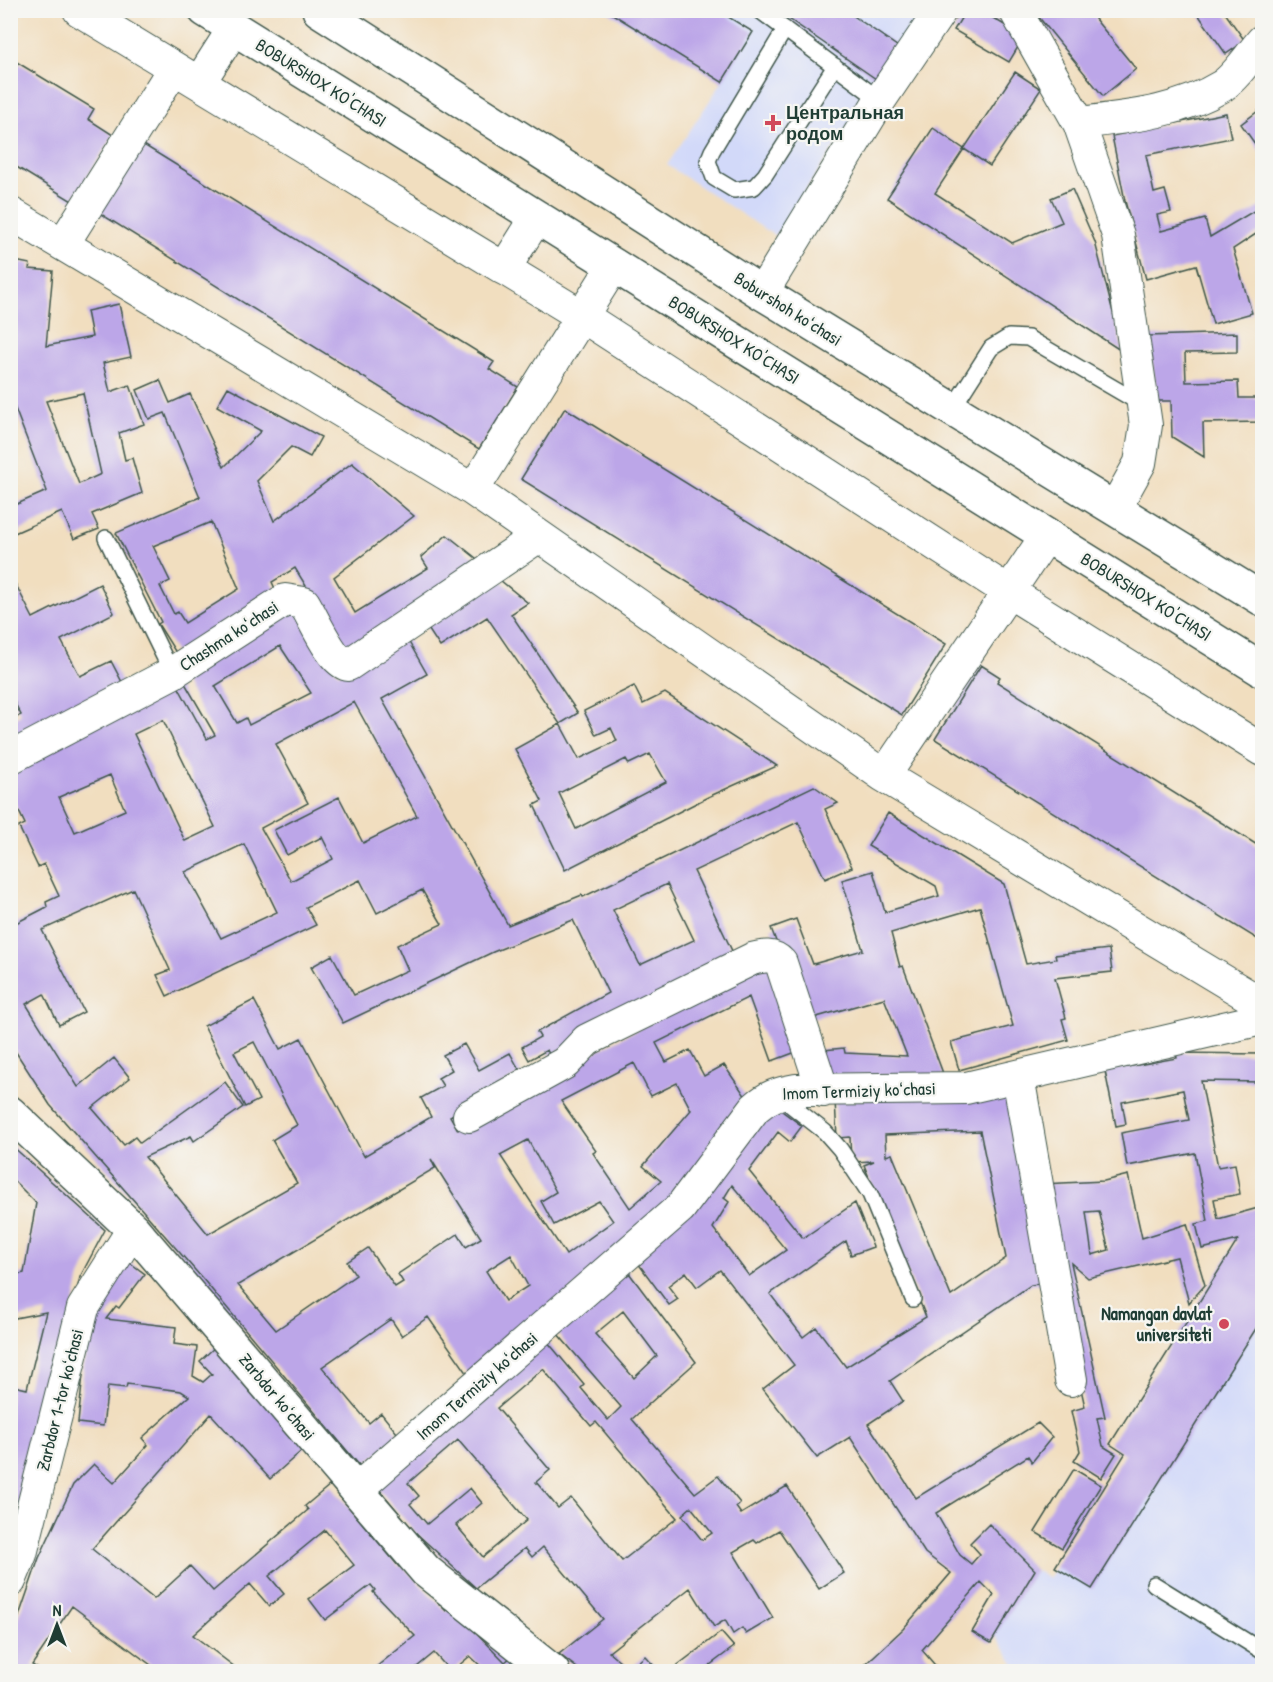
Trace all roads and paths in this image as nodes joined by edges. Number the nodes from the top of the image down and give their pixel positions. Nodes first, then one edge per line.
1 (79, 10) edge
2 (205, 10) edge
3 (318, 10) edge
4 (759, 10) edge
5 (941, 10) edge
6 (1015, 10) edge
7 (234, 28) junction
8 (785, 29) junction
9 (1263, 41) edge
10 (835, 66) junction
11 (186, 76) junction
12 (880, 100) junction
13 (1079, 123) junction
14 (10, 213) edge
15 (537, 217) junction
16 (63, 243) junction
17 (614, 265) junction
18 (504, 269) junction
19 (762, 293) junction
20 (582, 316) junction
21 (1143, 405) junction
22 (952, 409) junction
23 (473, 490) junction
24 (1115, 508) junction
25 (1047, 535) junction
26 (539, 536) junction
27 (106, 538) dead end
28 (1009, 592) junction
29 (1263, 599) edge
30 (1263, 670) edge
31 (172, 673) junction
32 (1263, 750) edge
33 (10, 758) edge
34 (884, 776) junction
35 (1263, 1004) edge
36 (1263, 1019) edge
37 (1018, 1076) junction
38 (823, 1091) junction
39 (775, 1093) junction
40 (10, 1113) edge
41 (469, 1116) dead end
42 (133, 1229) junction
43 (913, 1299) dead end
44 (1071, 1380) dead end
45 (356, 1490) junction
46 (10, 1581) edge
47 (1154, 1584) dead end
48 (1263, 1652) edge
49 (553, 1671) edge

1 - 11 street
2 - 7 main road, BOBURSHOX KO'CHASI
3 - 19 main road, Boburshoh koʻchasi
4 - 8 lane
5 - 12 street
6 - 13 street
7 - 11 street
7 - 15 main road, BOBURSHOX KO'CHASI
8 - 10 lane
8 - 10 lane
9 - 13 street
10 - 12 lane
11 - 16 street
11 - 18 street
12 - 19 street
13 - 21 street
14 - 16 street
15 - 17 main road, BOBURSHOX KO'CHASI
15 - 18 street
16 - 23 street
17 - 20 street
17 - 25 main road, BOBURSHOX KO'CHASI
18 - 20 street
19 - 22 main road, Boburshoh koʻchasi
20 - 23 street
20 - 28 street
21 - 22 lane
21 - 24 street
22 - 24 main road, Boburshoh koʻchasi
23 - 26 street
24 - 29 main road, Boburshoh koʻchasi
25 - 28 street
25 - 30 main road, BOBURSHOX KO'CHASI
26 - 31 street, Chashma koʻchasi
26 - 34 street
27 - 31 lane
28 - 32 street
28 - 34 street
31 - 33 street, Chashma koʻchasi
34 - 35 street
36 - 37 street, Imom Termiziy koʻchasi
37 - 38 street, Imom Termiziy koʻchasi
37 - 44 street
38 - 39 street, Imom Termiziy koʻchasi
38 - 41 street
39 - 43 lane
39 - 45 street, Imom Termiziy koʻchasi
40 - 42 main road, Zarbdor koʻchasi
42 - 45 main road, Zarbdor koʻchasi
42 - 46 street, Zarbdor 1-tor koʻchasi
45 - 49 main road, Zarbdor koʻchasi
47 - 48 lane

